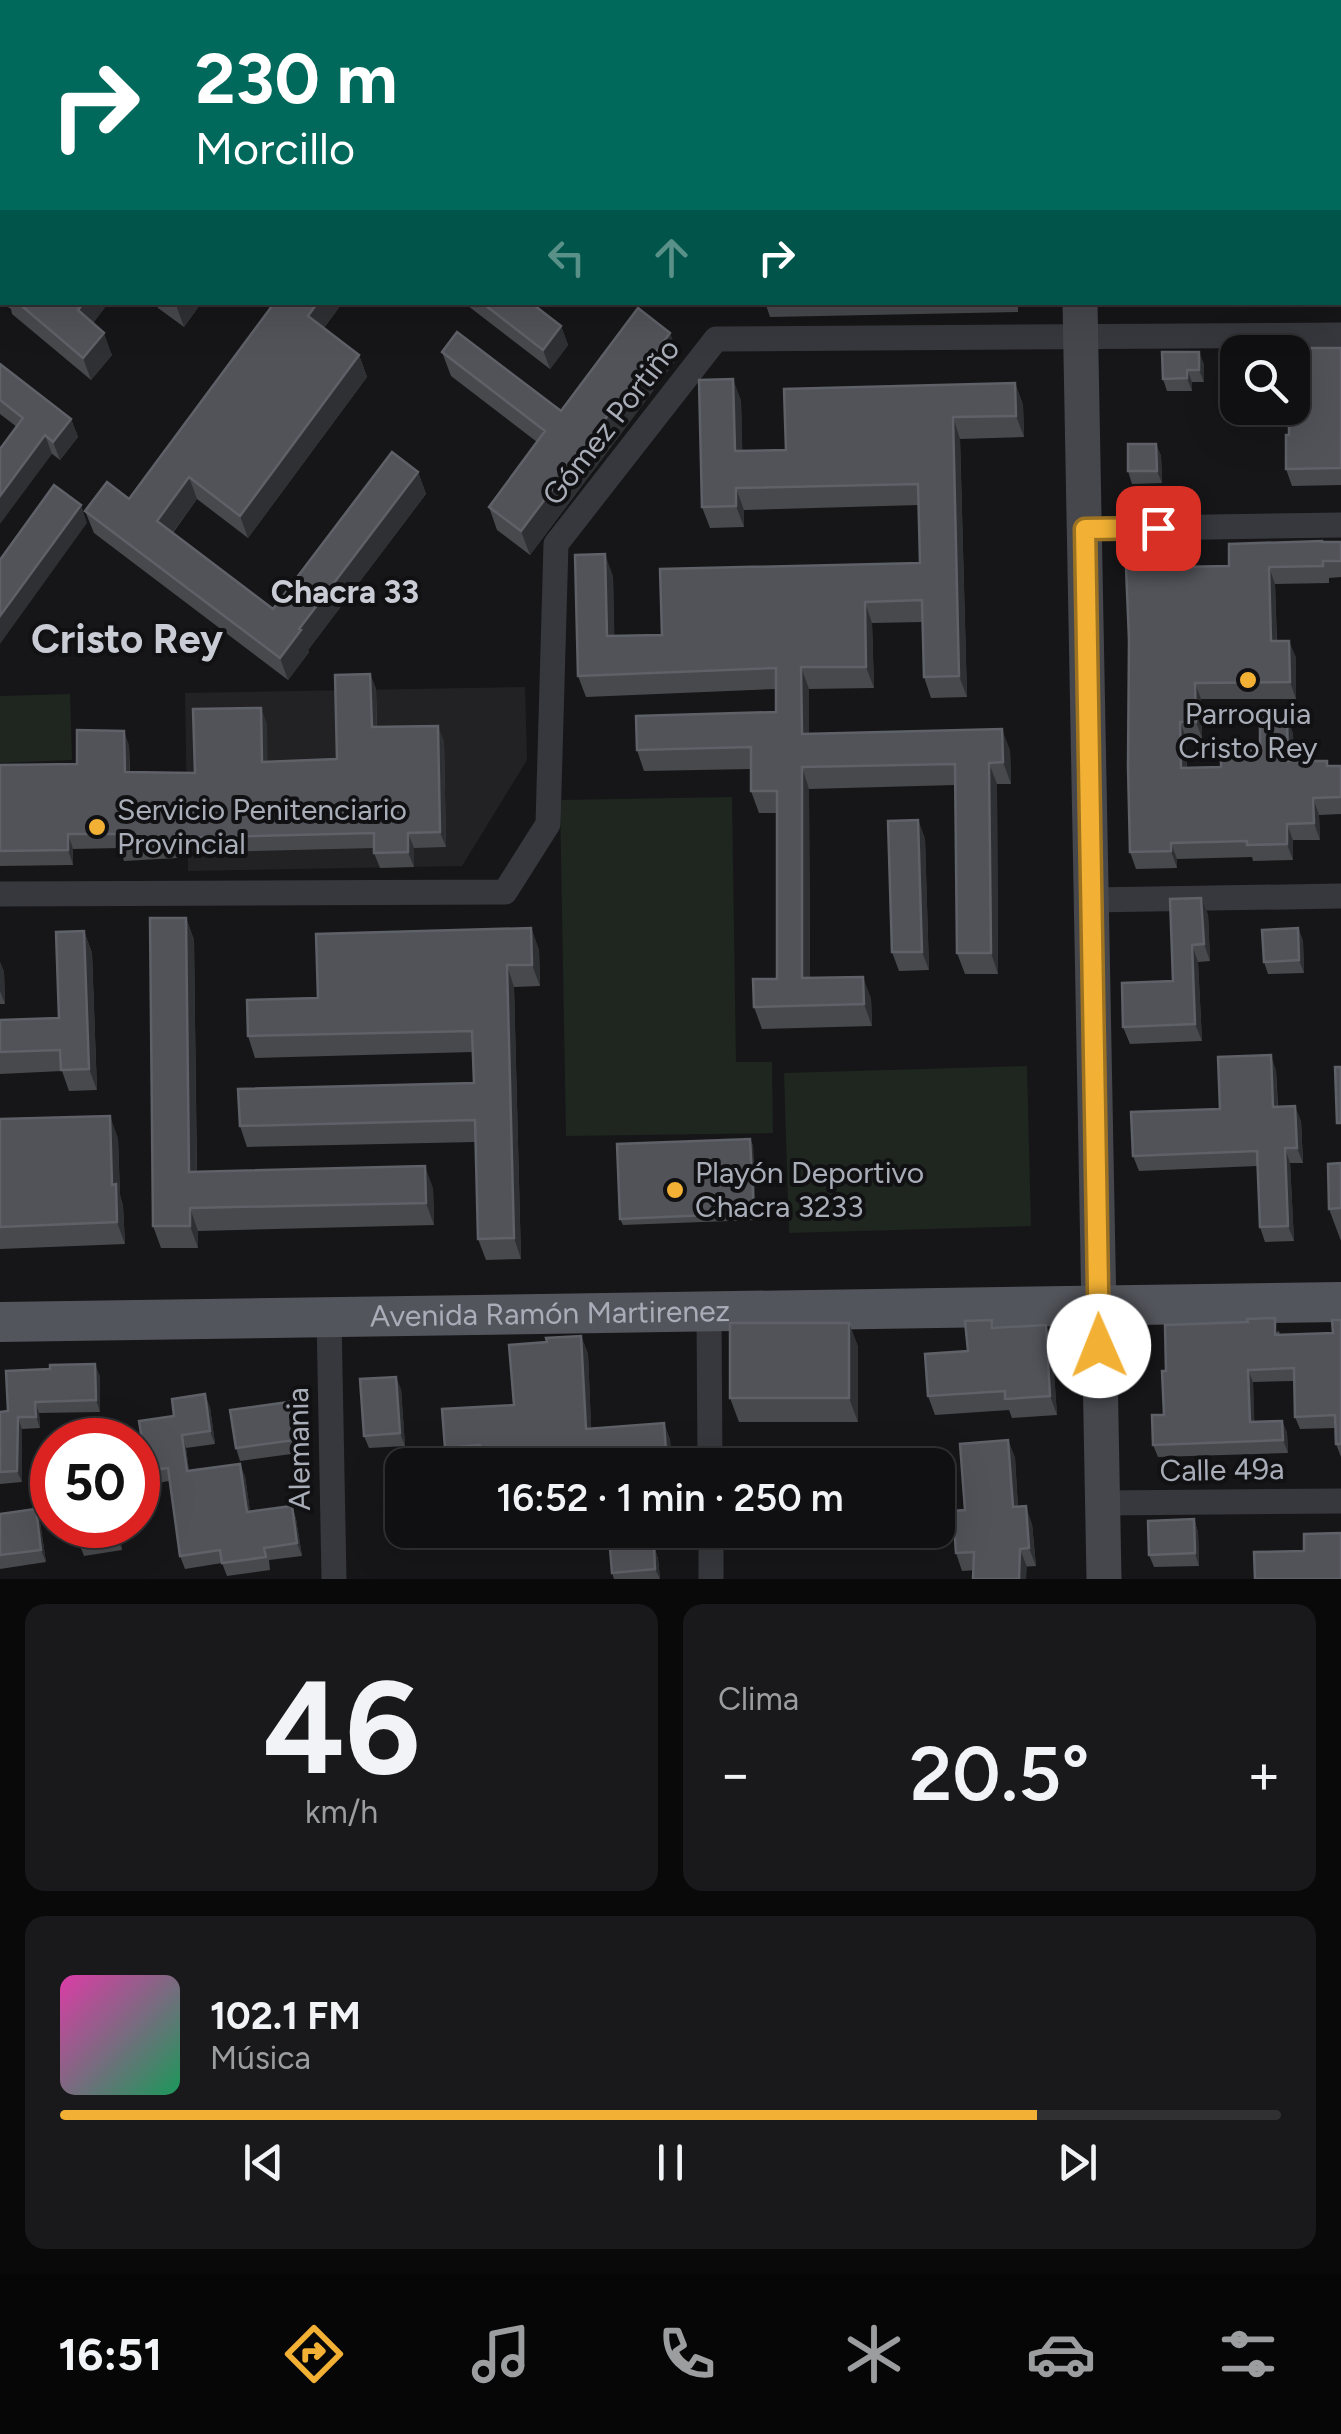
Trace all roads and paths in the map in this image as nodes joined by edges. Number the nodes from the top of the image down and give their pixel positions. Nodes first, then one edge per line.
1 (1081, 319) edge
2 (1341, 334) edge
3 (1341, 525) edge
4 (1085, 529) junction
5 (0, 894) edge
6 (1341, 896) edge
7 (1091, 900) junction
8 (1341, 1302) edge
9 (1098, 1306) junction
10 (709, 1312) junction
11 (329, 1318) junction
12 (0, 1322) edge
13 (710, 1448) edge
14 (1341, 1501) edge
15 (1103, 1504) junction
16 (710, 1548) edge
17 (334, 1579) edge
18 (711, 1579) edge
19 (1104, 1579) edge

1 - 2 street, Gómez Portiño
1 - 4 main road
1 - 5 street, Gómez Portiño
3 - 4 street
4 - 7 main road
6 - 7 street
7 - 9 main road
8 - 9 main road, Avenida Ramón Martirenez
9 - 10 main road, Avenida Ramón Martirenez
9 - 15 main road
10 - 11 main road, Avenida Ramón Martirenez
10 - 13 street
11 - 12 main road, Avenida Ramón Martirenez
11 - 17 street, Alemania
14 - 15 street, Calle 49a
15 - 19 main road
16 - 18 street

